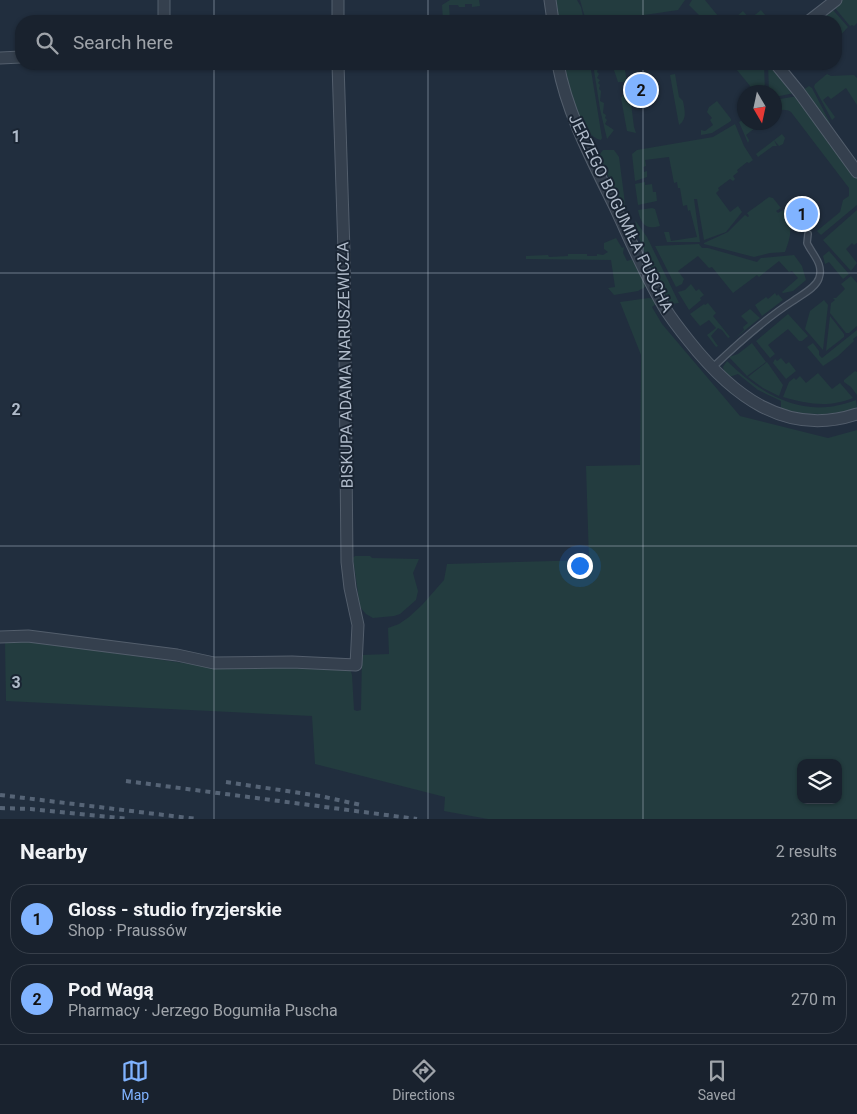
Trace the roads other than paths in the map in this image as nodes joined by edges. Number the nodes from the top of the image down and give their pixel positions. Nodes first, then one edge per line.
1 (164, 0) edge
2 (338, 0) edge
3 (550, 0) edge
4 (835, 0) edge
5 (164, 15) edge
6 (338, 15) edge
7 (551, 15) edge
8 (816, 15) edge
9 (15, 57) edge
10 (0, 58) edge
11 (338, 70) edge
12 (559, 70) edge
13 (781, 70) edge
14 (857, 172) edge
15 (808, 234) dead end
16 (712, 368) junction
17 (857, 414) edge
18 (0, 637) edge

1 - 5 street
2 - 6 street
3 - 7 street
4 - 8 street
9 - 10 street
11 - 18 street, BISKUPA ADAMA NARUSZEWICZA
12 - 16 street, JERZEGO BOGUMIŁA PUSCHA
13 - 14 street
15 - 16 lane
16 - 17 street, JERZEGO BOGUMIŁA PUSCHA

